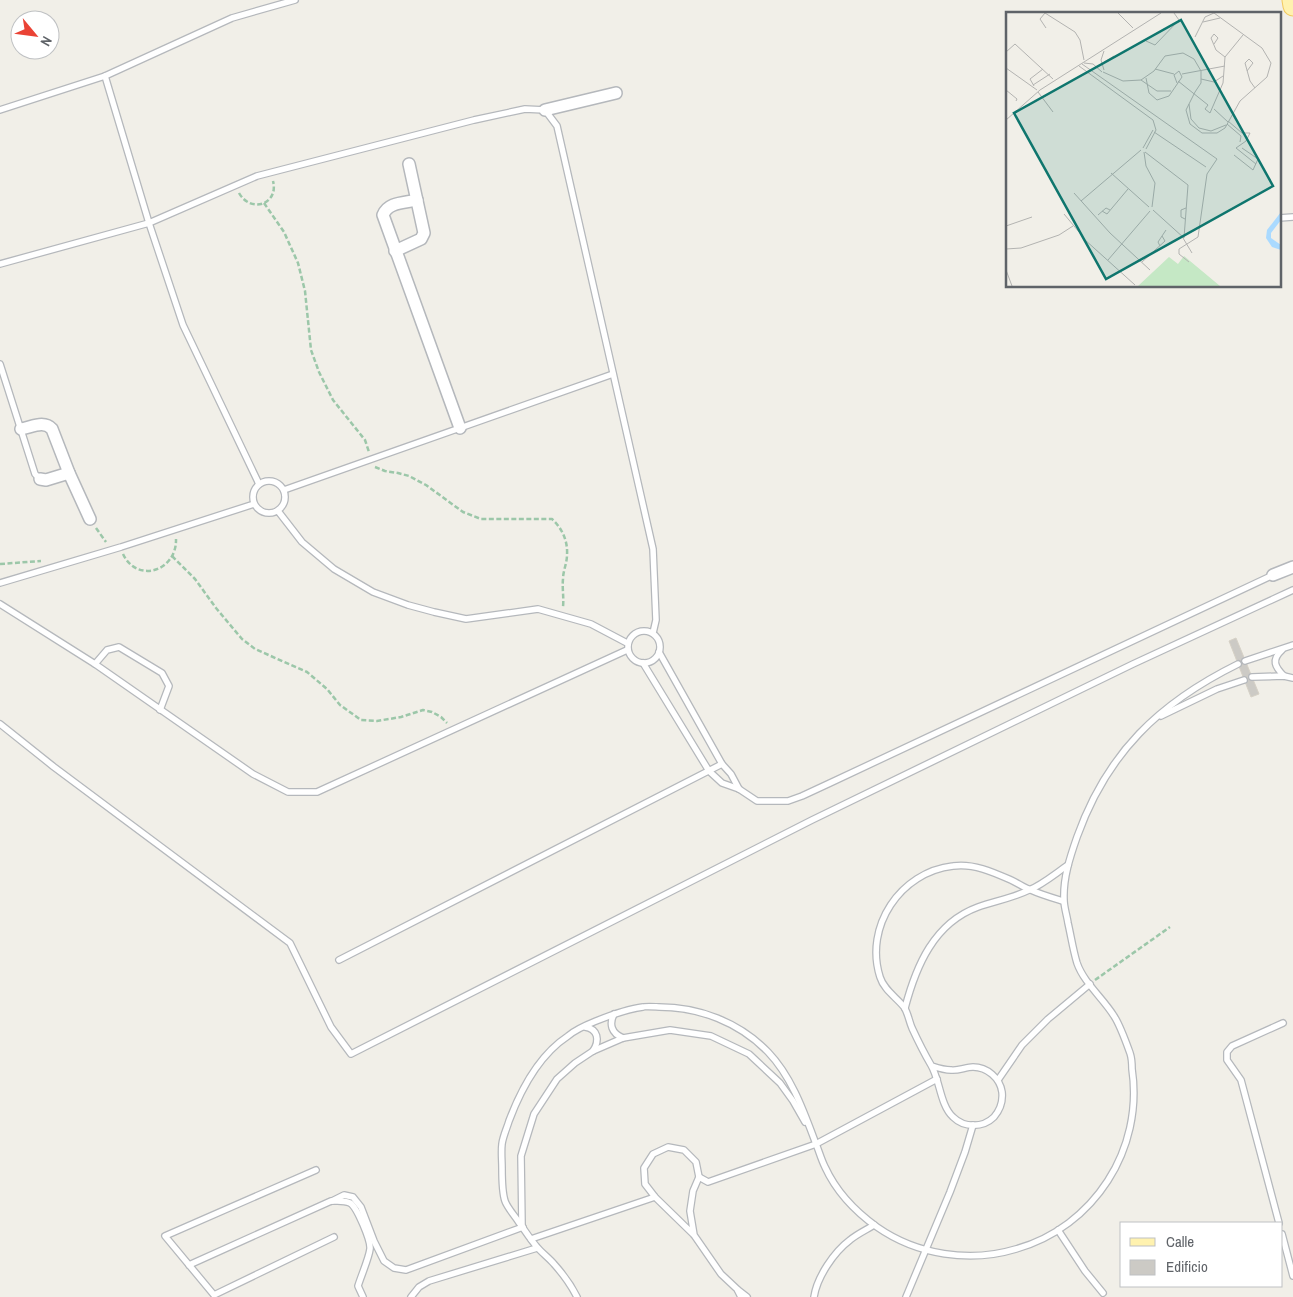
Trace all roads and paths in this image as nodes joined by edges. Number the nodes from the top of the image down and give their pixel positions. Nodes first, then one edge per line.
1 (295, 0) edge
2 (1292, 0) edge
3 (1293, 6) edge
4 (105, 76) junction
5 (616, 93) dead end
6 (0, 110) edge
7 (545, 110) junction
8 (409, 164) dead end
9 (271, 172) junction
10 (235, 186) junction
11 (416, 200) junction
12 (264, 203) junction
13 (1293, 217) edge
14 (1280, 218) edge
15 (149, 223) junction
16 (395, 251) junction
17 (0, 264) edge
18 (0, 364) edge
19 (613, 374) junction
20 (460, 428) junction
21 (21, 429) junction
22 (371, 460) junction
23 (69, 472) junction
24 (40, 479) joint
25 (259, 484) junction
26 (284, 490) junction
27 (254, 504) junction
28 (278, 511) junction
29 (90, 519) dead end
30 (172, 556) dead end
31 (0, 564) edge
32 (1293, 566) edge
33 (50, 568) junction
34 (1273, 575) joint
35 (0, 582) edge
36 (1293, 590) edge
37 (0, 604) edge
38 (563, 616) junction
39 (653, 633) junction
40 (1293, 646) edge
41 (627, 647) junction
42 (1283, 649) junction
43 (659, 652) junction
44 (1246, 661) dead end
45 (643, 663) junction
46 (94, 664) junction
47 (1238, 664) dead end
48 (1284, 676) junction
49 (1252, 677) dead end
50 (1293, 678) edge
51 (1244, 680) dead end
52 (160, 710) junction
53 (1152, 720) junction
54 (0, 724) edge
55 (454, 730) junction
56 (722, 764) junction
57 (709, 771) junction
58 (739, 789) junction
59 (1068, 865) junction
60 (1030, 890) junction
61 (1064, 901) junction
62 (1170, 927) dead end
63 (338, 960) dead end
64 (1090, 984) junction
65 (905, 1008) junction
66 (614, 1014) junction
67 (1283, 1023) dead end
68 (583, 1027) junction
69 (623, 1038) junction
70 (594, 1051) junction
71 (932, 1066) junction
72 (937, 1079) junction
73 (998, 1080) junction
74 (973, 1126) junction
75 (816, 1144) junction
76 (316, 1170) dead end
77 (699, 1178) junction
78 (655, 1197) junction
79 (330, 1202) junction
80 (1279, 1222) edge
81 (874, 1225) junction
82 (522, 1227) junction
83 (1058, 1230) junction
84 (694, 1235) junction
85 (334, 1237) dead end
86 (1283, 1238) edge
87 (531, 1239) junction
88 (537, 1248) junction
89 (926, 1250) junction
90 (189, 1265) junction
91 (1293, 1276) edge
92 (736, 1289) junction
93 (1103, 1293) dead end
94 (363, 1297) edge
95 (411, 1297) edge
96 (577, 1297) edge
97 (741, 1297) edge
98 (748, 1297) edge
99 (814, 1297) edge
100 (906, 1297) edge

1 - 4 lane
2 - 3 main road
4 - 6 lane
4 - 15 lane
5 - 7 street
7 - 9 lane
7 - 19 lane
8 - 11 street
9 - 10 lane
9 - 12 path
10 - 12 path
10 - 15 lane
11 - 16 street
11 - 16 street
12 - 22 path
13 - 14 lane
15 - 17 lane
15 - 25 lane
16 - 20 street
18 - 21 lane
19 - 20 lane
19 - 39 lane
20 - 22 lane
21 - 23 street
21 - 24 lane
22 - 26 lane
22 - 38 path
23 - 24 street
23 - 29 street
25 - 26 lane
25 - 27 lane
26 - 28 lane
27 - 28 lane
27 - 33 lane
28 - 38 lane
30 - 55 path
31 - 33 path
32 - 34 street
33 - 35 lane
34 - 58 lane
36 - 54 lane
37 - 46 lane
38 - 41 lane
39 - 41 lane
39 - 43 lane
40 - 42 lane
41 - 45 lane
41 - 55 lane
42 - 44 lane
42 - 48 lane
43 - 45 lane
43 - 56 lane
45 - 57 lane
46 - 52 lane
46 - 52 lane
47 - 53 lane
48 - 49 lane
48 - 50 lane
51 - 53 lane
52 - 55 lane
53 - 59 lane
56 - 57 lane
56 - 58 lane
57 - 58 lane
57 - 63 lane
59 - 60 lane
59 - 61 lane
60 - 61 lane
60 - 65 lane
60 - 65 lane
61 - 64 lane
62 - 64 path
64 - 73 lane
64 - 83 lane
65 - 71 lane
66 - 68 lane
66 - 69 lane
66 - 75 lane
67 - 80 lane
68 - 70 lane
68 - 82 lane
69 - 70 lane
69 - 75 lane
70 - 82 lane
71 - 72 lane
71 - 73 lane
72 - 74 lane
72 - 75 lane
73 - 74 lane
74 - 89 lane
75 - 77 lane
75 - 81 lane
76 - 90 lane
77 - 78 lane
77 - 84 lane
78 - 84 lane
78 - 87 lane
79 - 82 lane
79 - 90 lane
79 - 94 lane
81 - 89 lane
81 - 99 lane
82 - 87 lane
83 - 89 lane
83 - 93 lane
84 - 92 lane
85 - 90 lane
86 - 91 lane
87 - 88 lane
88 - 95 lane
88 - 96 lane
89 - 100 lane
92 - 97 lane
92 - 98 lane

